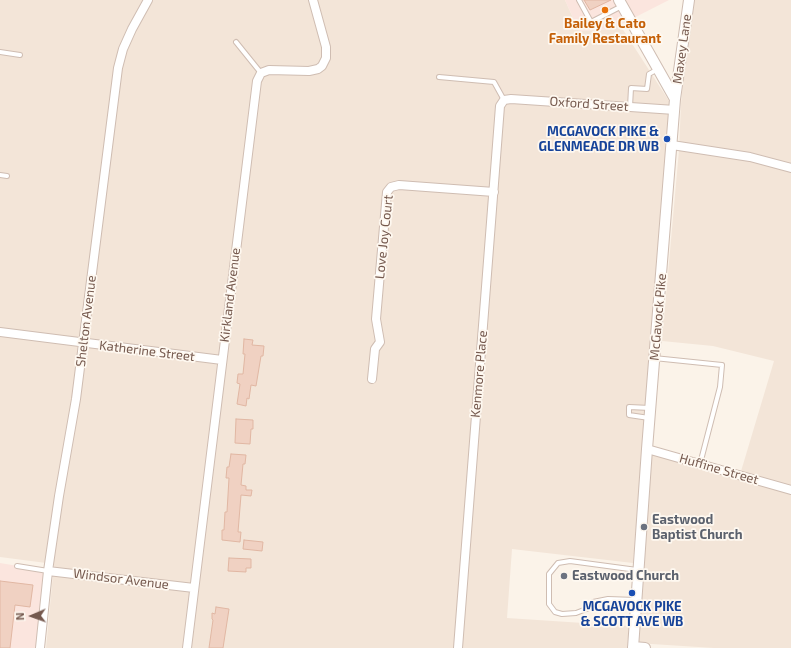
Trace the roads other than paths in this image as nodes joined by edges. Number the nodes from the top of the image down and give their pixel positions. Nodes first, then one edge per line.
1 (148, 0) edge
2 (313, 0) edge
3 (578, 0) edge
4 (689, 0) edge
5 (620, 3) edge
6 (236, 42) dead end
7 (0, 52) edge
8 (20, 55) dead end
9 (658, 68) junction
10 (261, 73) junction
11 (439, 77) dead end
12 (675, 99) junction
13 (504, 100) junction
14 (630, 107) junction
15 (674, 110) junction
16 (672, 145) junction
17 (791, 168) edge
18 (0, 175) edge
19 (7, 176) dead end
20 (494, 192) junction
21 (0, 332) edge
22 (84, 343) junction
23 (654, 358) junction
24 (222, 360) junction
25 (372, 379) dead end
26 (647, 449) junction
27 (700, 464) junction
28 (791, 490) edge
29 (16, 566) dead end
30 (638, 570) junction
31 (48, 571) junction
32 (194, 588) junction
33 (636, 600) junction
34 (40, 648) edge
35 (187, 648) edge
36 (458, 648) edge
37 (633, 648) edge
38 (645, 648) edge

1 - 22 street, Shelton Avenue
2 - 10 street
3 - 5 lane
4 - 12 street, Maxey Lane
5 - 9 street
6 - 10 lane
7 - 8 lane
9 - 12 street
9 - 14 lane
10 - 24 street, Kirkland Avenue
11 - 13 lane
12 - 15 street, McGavock Pike
13 - 14 street, Oxford Street
13 - 20 street, Kenmore Place
14 - 15 street, Oxford Street
15 - 16 street, McGavock Pike
16 - 17 street
16 - 23 street, McGavock Pike
18 - 19 lane
20 - 25 street, Love Joy Court
20 - 36 street, Kenmore Place
21 - 22 street, Katherine Street
22 - 24 street, Katherine Street
22 - 31 street, Shelton Avenue
23 - 26 street, McGavock Pike
23 - 27 lane
24 - 32 street, Kirkland Avenue
26 - 27 street, Huffine Street
26 - 30 street, McGavock Pike
27 - 28 street, Huffine Street
29 - 31 lane
30 - 33 street, McGavock Pike
30 - 33 lane
31 - 32 street, Windsor Avenue
31 - 34 street, Shelton Avenue
32 - 35 street, Kirkland Avenue
33 - 37 street, McGavock Pike
37 - 38 street

